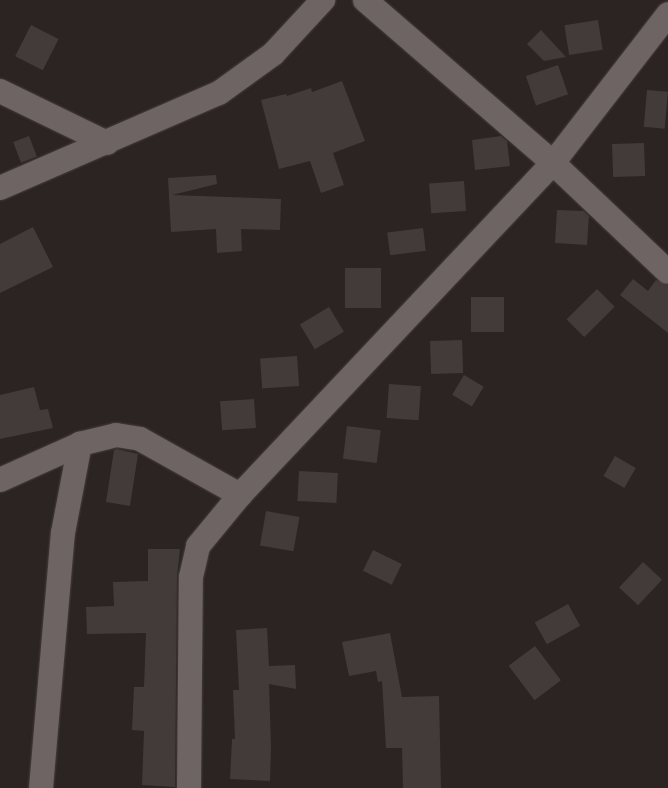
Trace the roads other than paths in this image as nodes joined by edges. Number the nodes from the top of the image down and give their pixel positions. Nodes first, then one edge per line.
1 (322, 0) edge
2 (365, 0) edge
3 (668, 14) edge
4 (0, 90) edge
5 (107, 143) junction
6 (553, 164) junction
7 (0, 188) edge
8 (668, 272) edge
9 (80, 444) junction
10 (0, 480) edge
11 (240, 495) junction
12 (41, 788) edge
13 (189, 788) edge

1 - 5 street
2 - 6 street
3 - 6 street
4 - 5 street
5 - 7 street
6 - 8 street
6 - 11 street
9 - 10 street
9 - 11 street
9 - 12 street
11 - 13 street

